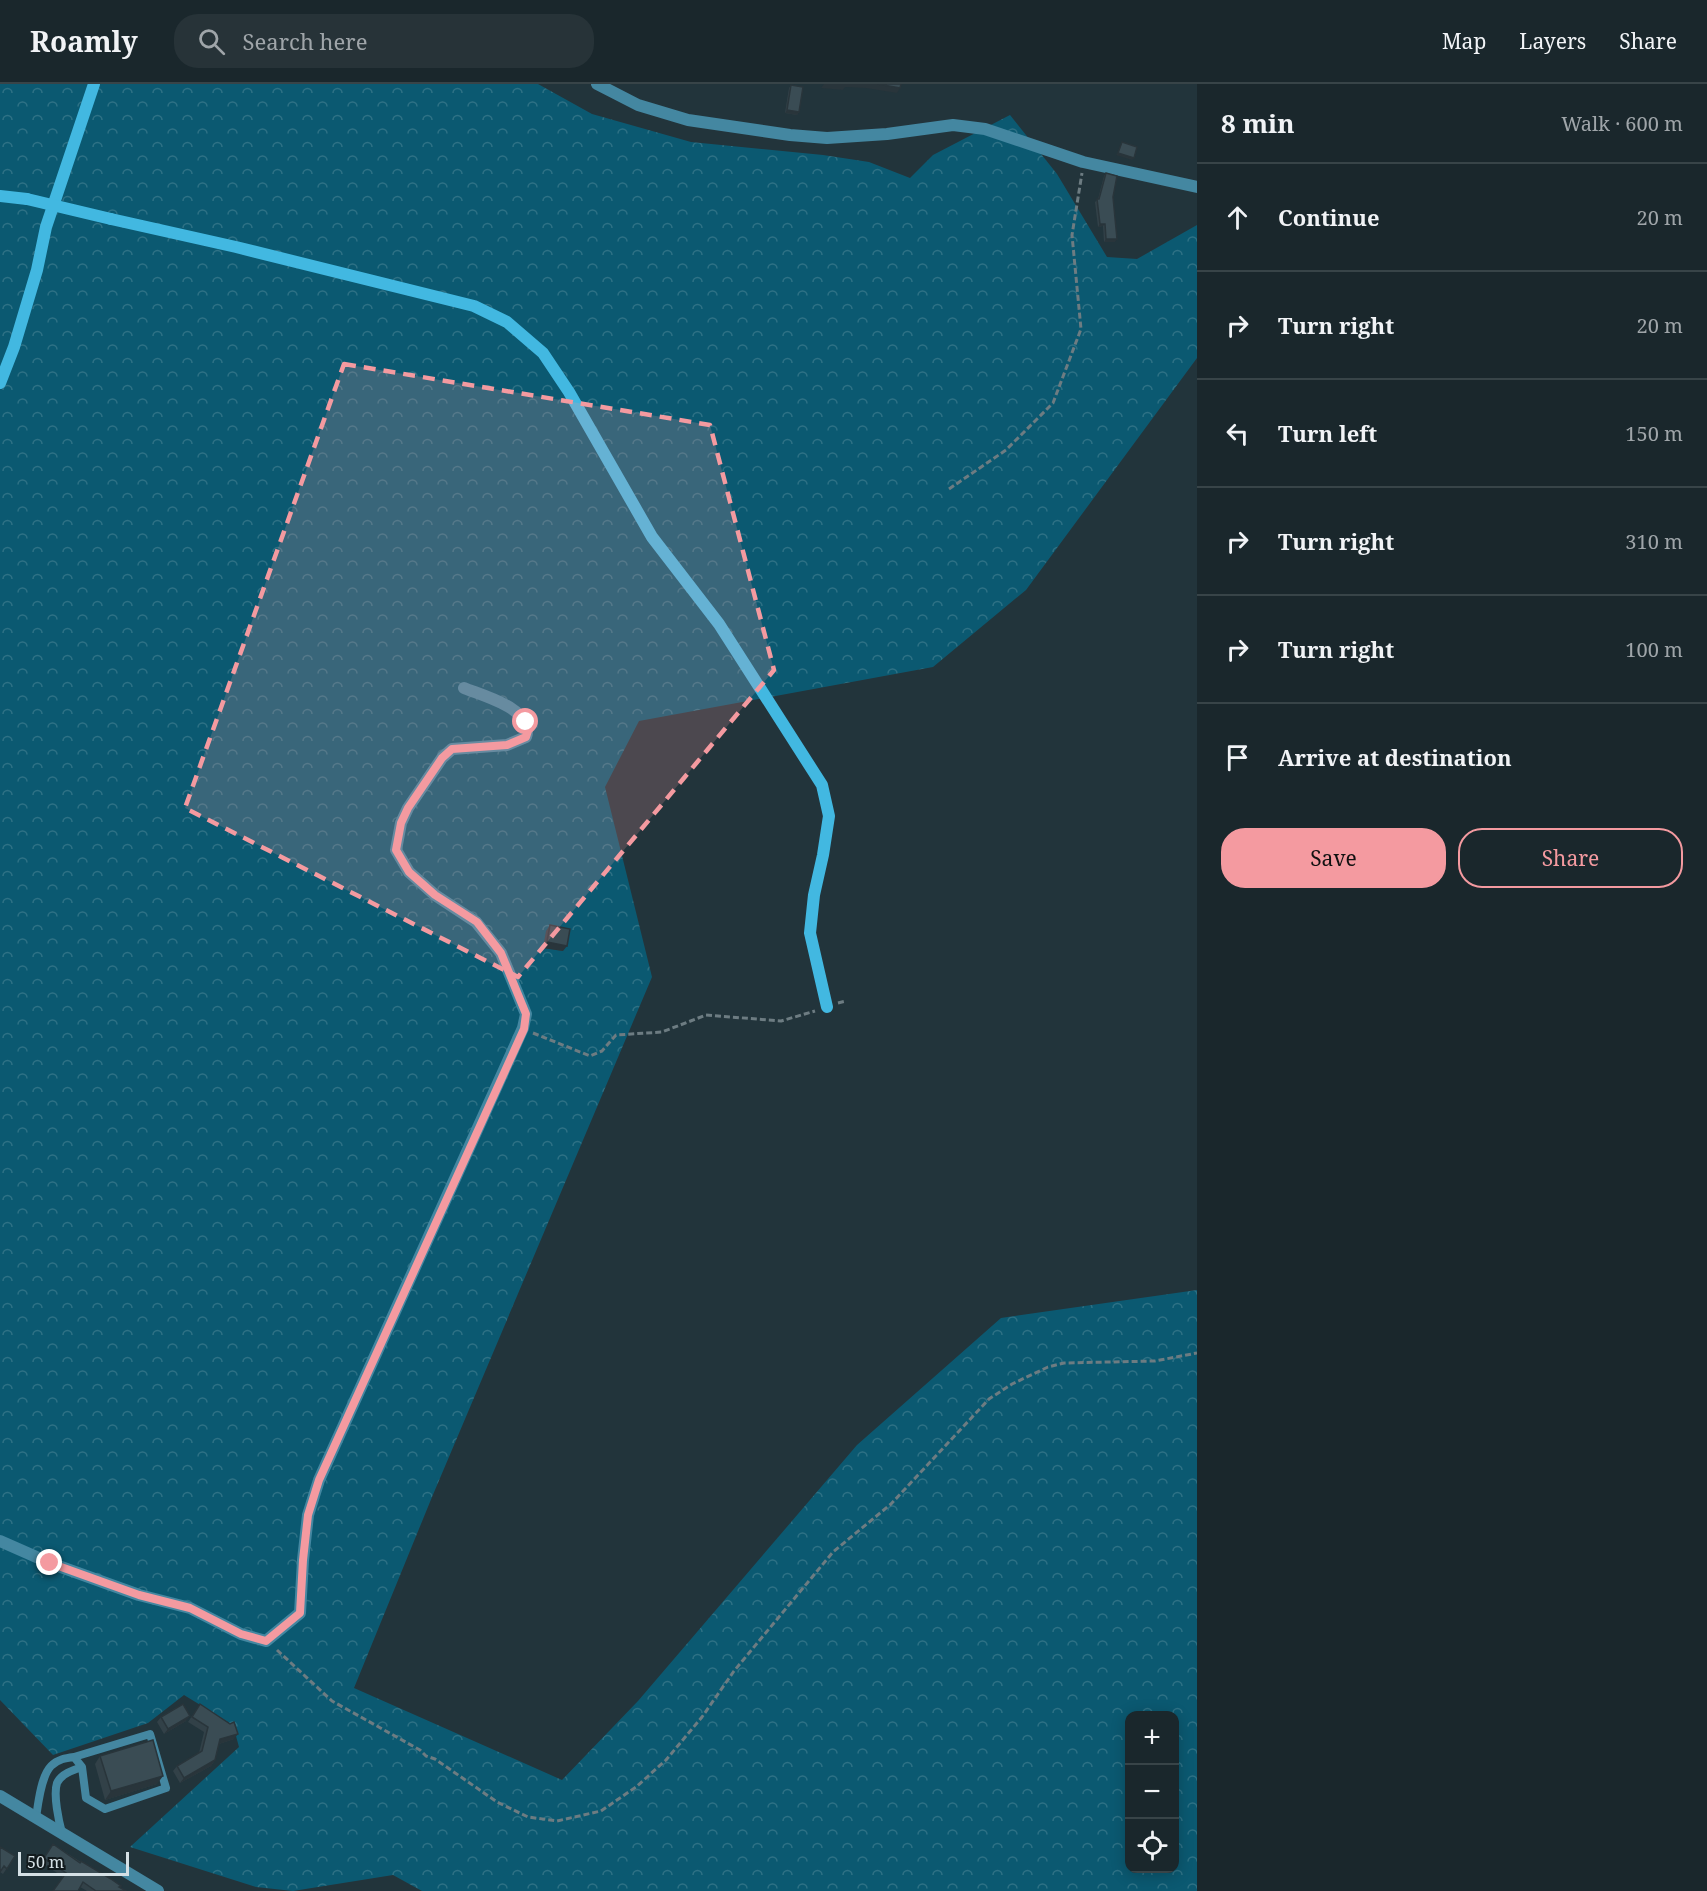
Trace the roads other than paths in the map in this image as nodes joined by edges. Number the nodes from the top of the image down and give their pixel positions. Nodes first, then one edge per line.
1 (94, 84) edge
2 (597, 84) edge
3 (1197, 187) edge
4 (0, 196) edge
5 (0, 383) edge
6 (464, 688) dead end
7 (827, 1007) road end
8 (0, 1541) edge
9 (74, 1757) junction
10 (82, 1767) junction
11 (0, 1796) edge
12 (36, 1818) junction
13 (62, 1833) junction
14 (158, 1891) edge

1 - 5 street
2 - 3 street
4 - 7 street, bridge
6 - 8 street
9 - 10 lane
9 - 10 lane
9 - 12 lane
10 - 13 lane
11 - 12 street
12 - 13 street
13 - 14 street

